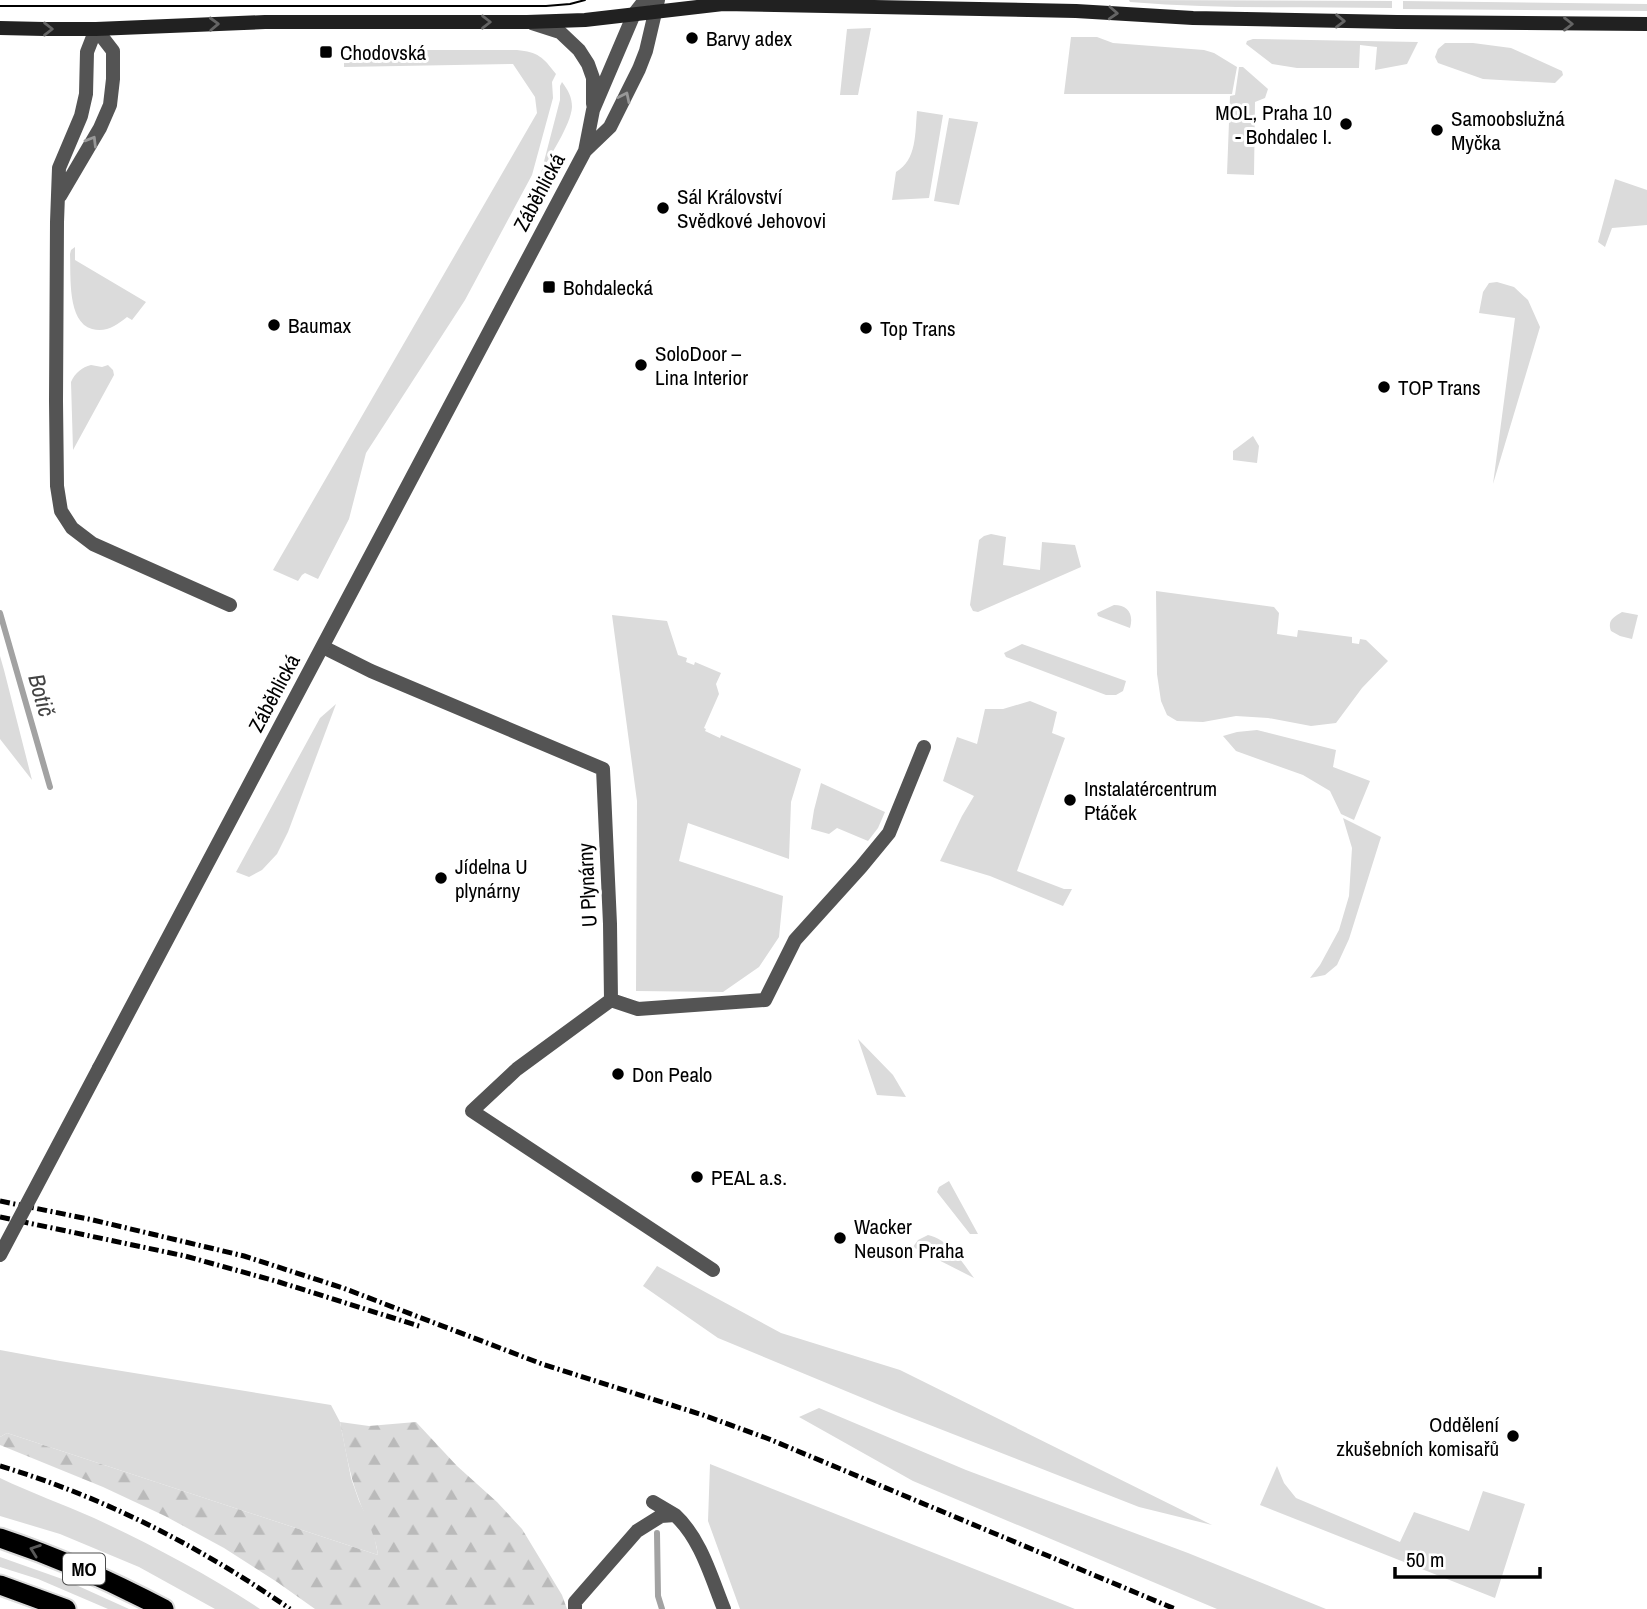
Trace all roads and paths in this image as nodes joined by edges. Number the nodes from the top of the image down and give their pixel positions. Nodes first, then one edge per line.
1 (645, 0) edge
2 (658, 5) edge
3 (634, 14) junction
4 (527, 22) junction
5 (1647, 24) edge
6 (0, 28) edge
7 (96, 29) junction
8 (593, 110) junction
9 (585, 151) junction
10 (57, 200) junction
11 (230, 605) dead end
12 (323, 647) junction
13 (924, 747) dead end
14 (611, 1000) junction
15 (0, 1255) edge
16 (713, 1270) dead end
17 (653, 1502) dead end
18 (675, 1515) junction
19 (0, 1538) edge
20 (0, 1585) edge
21 (575, 1605) edge
22 (66, 1609) edge
23 (164, 1609) edge
24 (724, 1609) edge

1 - 3 street, Záběhlická
2 - 3 main road
2 -> 5 main road
9 -> 2 street, Záběhlická
3 - 4 main road
3 - 8 street, Záběhlická
7 -> 4 main road
4 - 8 street
6 -> 7 main road
7 - 10 street
10 -> 7 street
8 - 9 street, Záběhlická
9 - 12 street, Záběhlická
10 - 11 street
12 - 14 street, U Plynárny
12 - 15 street, Záběhlická, bridge
13 - 14 street
14 - 16 street
17 - 18 street
18 - 21 street
18 - 24 street
23 -> 19 highway, MO
20 - 22 highway, MO

